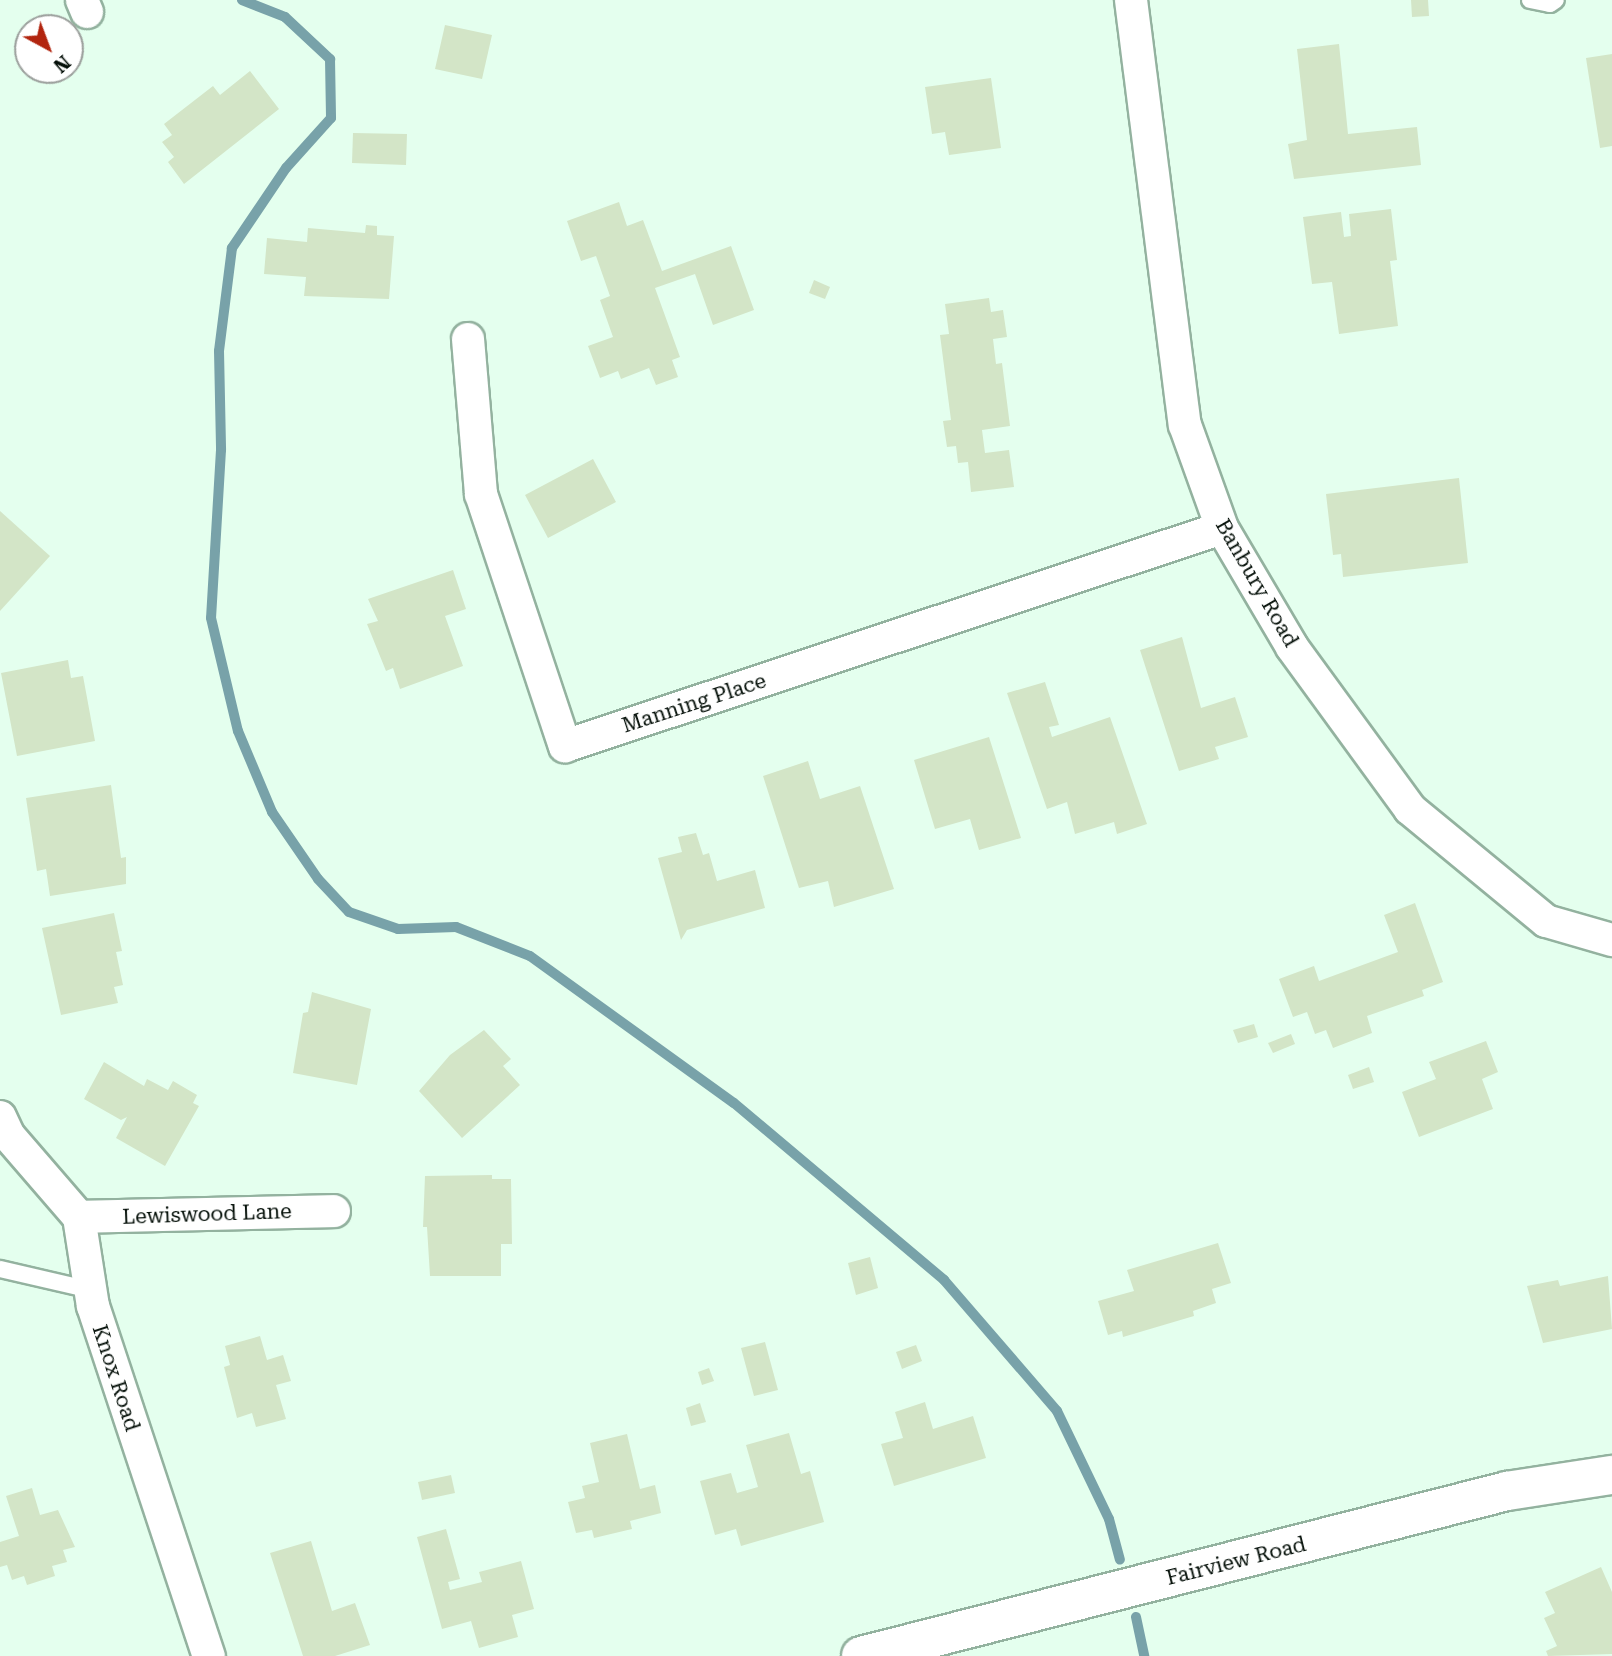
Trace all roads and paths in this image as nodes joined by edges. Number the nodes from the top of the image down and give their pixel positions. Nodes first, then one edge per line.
1 (1131, 0) edge
2 (1530, 0) edge
3 (1556, 0) edge
4 (468, 339) dead end
5 (1223, 528) junction
6 (1612, 940) edge
7 (0, 1117) edge
8 (334, 1211) dead end
9 (79, 1217) junction
10 (0, 1269) edge
11 (91, 1290) junction
12 (1612, 1475) edge
13 (209, 1656) edge
14 (861, 1656) edge

1 - 5 street, Banbury Road
2 - 3 lane
4 - 5 street, Manning Place
5 - 6 street, Banbury Road
7 - 9 street
8 - 9 street, Lewiswood Lane
9 - 11 street, Knox Road
10 - 11 lane
11 - 13 street, Knox Road
12 - 14 street, Fairview Road

